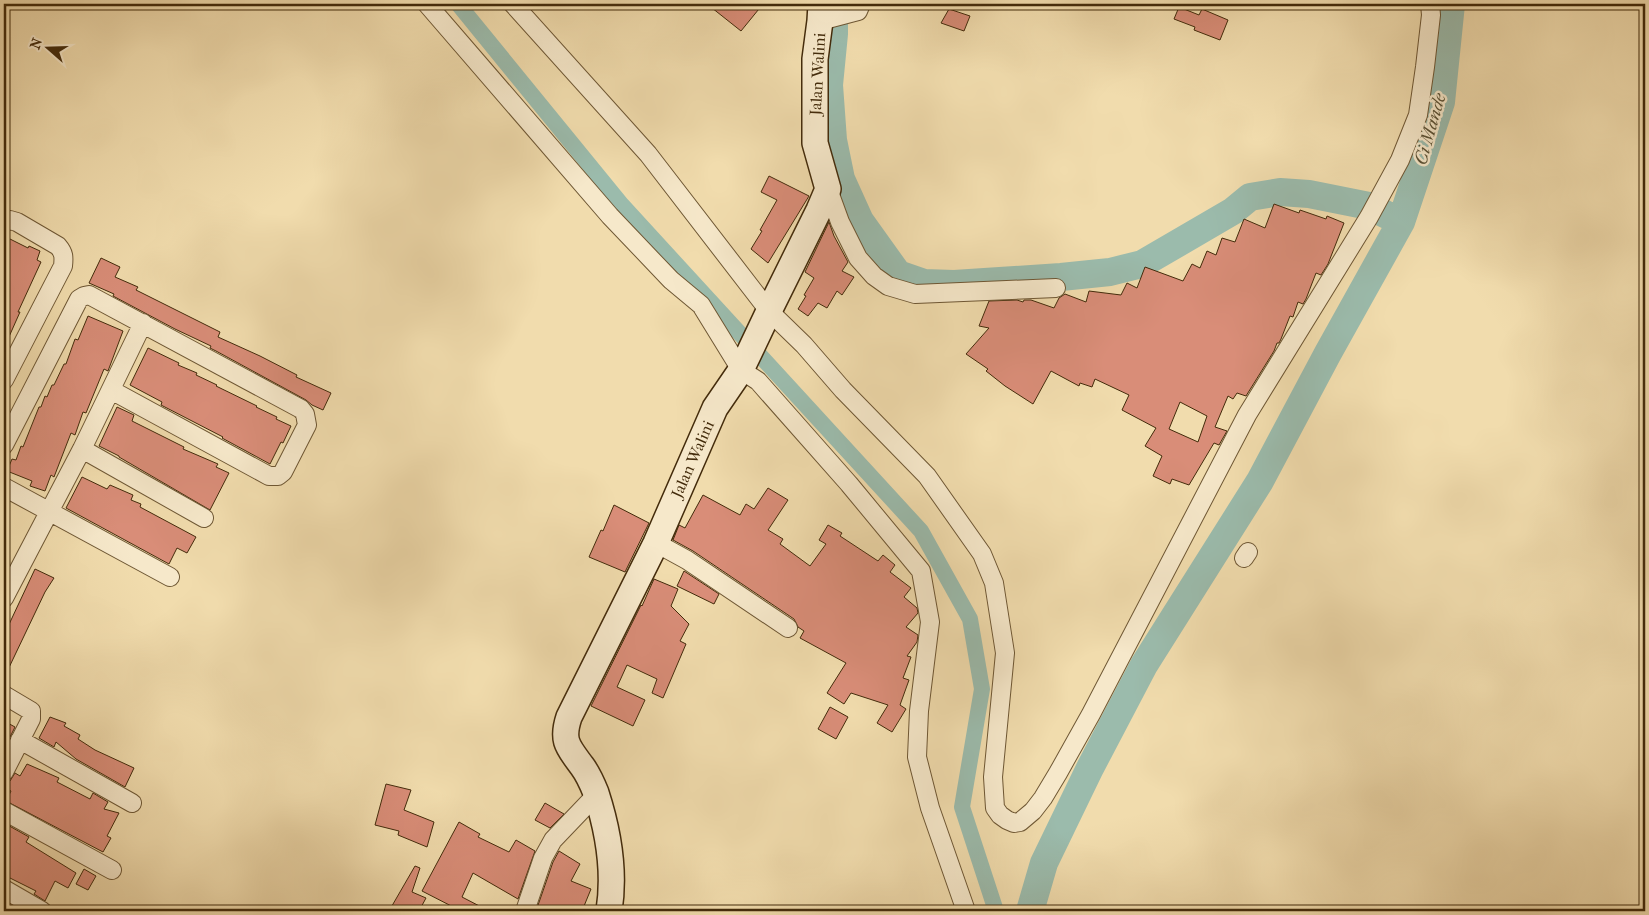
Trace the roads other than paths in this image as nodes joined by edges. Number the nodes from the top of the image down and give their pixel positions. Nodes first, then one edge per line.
1 (427, 4) edge
2 (513, 4) edge
3 (1430, 4) edge
4 (854, 9) edge
5 (823, 15) edge
6 (828, 189) junction
7 (4, 222) edge
8 (1056, 288) dead end
9 (767, 315) junction
10 (143, 323) junction
11 (742, 367) junction
12 (4, 380) edge
13 (111, 390) junction
14 (4, 445) edge
15 (82, 449) junction
16 (4, 486) edge
17 (49, 510) junction
18 (204, 518) dead end
19 (656, 543) junction
20 (170, 577) dead end
21 (4, 598) edge
22 (788, 628) dead end
23 (4, 695) edge
24 (20, 740) junction
25 (4, 772) edge
26 (596, 795) junction
27 (132, 802) dead end
28 (4, 811) edge
29 (112, 870) dead end
30 (4, 889) edge
31 (42, 911) edge
32 (525, 911) edge
33 (609, 911) edge
34 (966, 911) edge

1 - 11 street
2 - 9 street
3 - 9 street
4 - 5 street
5 - 6 street, Jalan Walini
6 - 8 street
6 - 9 street, Jalan Walini
7 - 12 street
9 - 11 street, Jalan Walini
10 - 13 street
10 - 13 street
10 - 14 street
11 - 19 street, Jalan Walini
11 - 34 street
13 - 15 street
15 - 17 street
15 - 18 street
16 - 17 street
17 - 20 street
17 - 21 street
19 - 22 street
19 - 26 street, Jalan Walini
23 - 24 street
24 - 25 street
24 - 27 street
26 - 32 street
26 - 33 street, Jalan Walini
28 - 29 street
30 - 31 street

